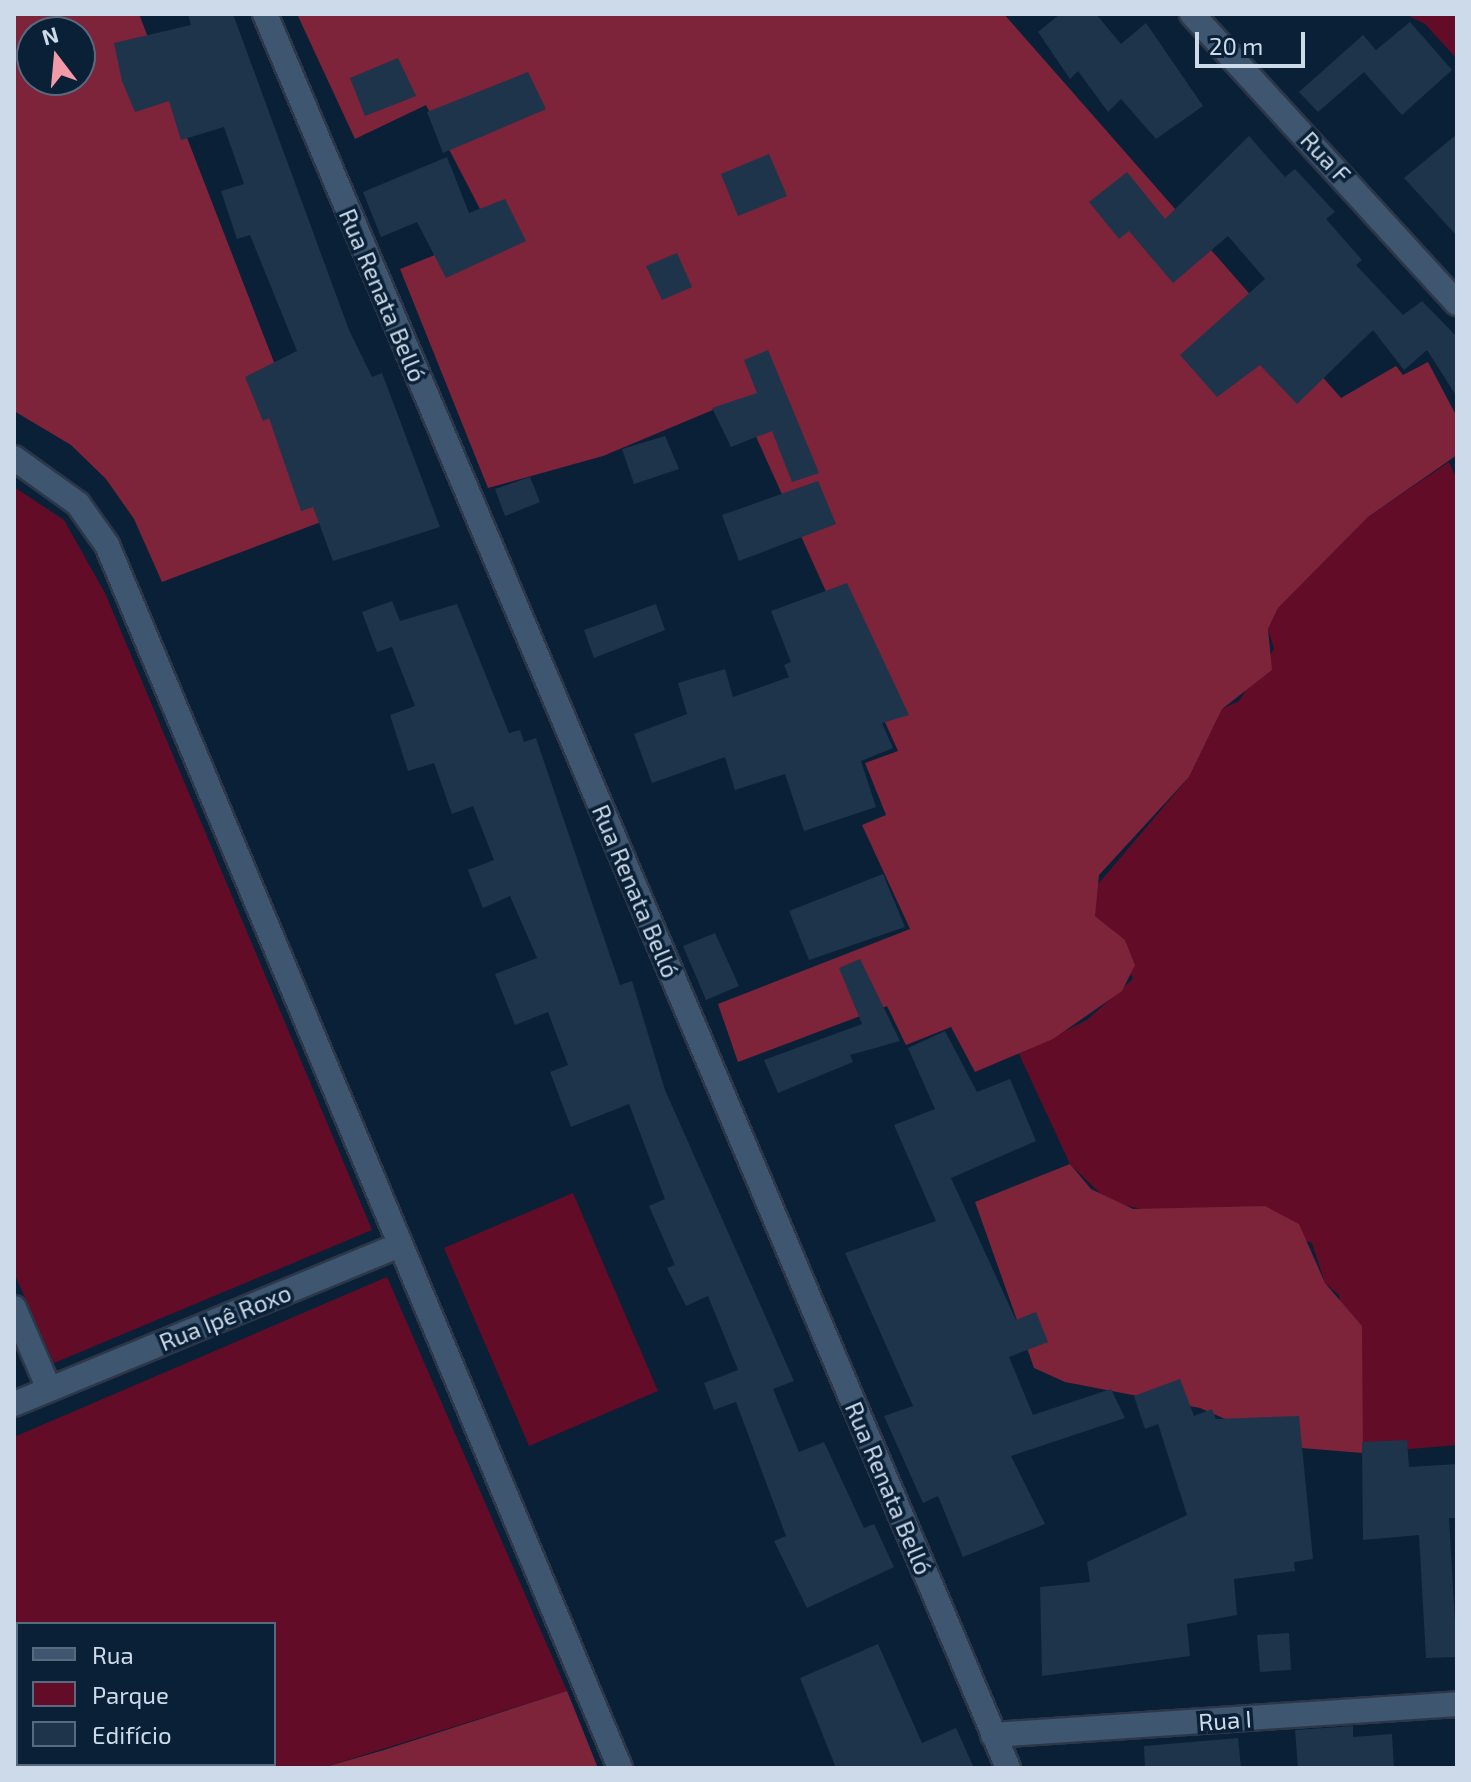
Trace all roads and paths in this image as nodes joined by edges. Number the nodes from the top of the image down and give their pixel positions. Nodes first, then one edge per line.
1 (265, 14) edge
2 (1192, 14) edge
3 (1457, 303) edge
4 (14, 458) edge
5 (400, 1245) junction
6 (14, 1308) edge
7 (49, 1389) junction
8 (14, 1404) edge
9 (1457, 1704) edge
10 (993, 1735) junction
11 (620, 1768) edge
12 (1008, 1768) edge

1 - 10 street, Rua Renata Belló
2 - 3 street, Rua F
4 - 5 street
5 - 7 street, Rua Ipê Roxo
5 - 11 street
6 - 7 street
7 - 8 street, Rua Ipê Roxo
9 - 10 street, Rua I
10 - 12 street, Rua Renata Belló

